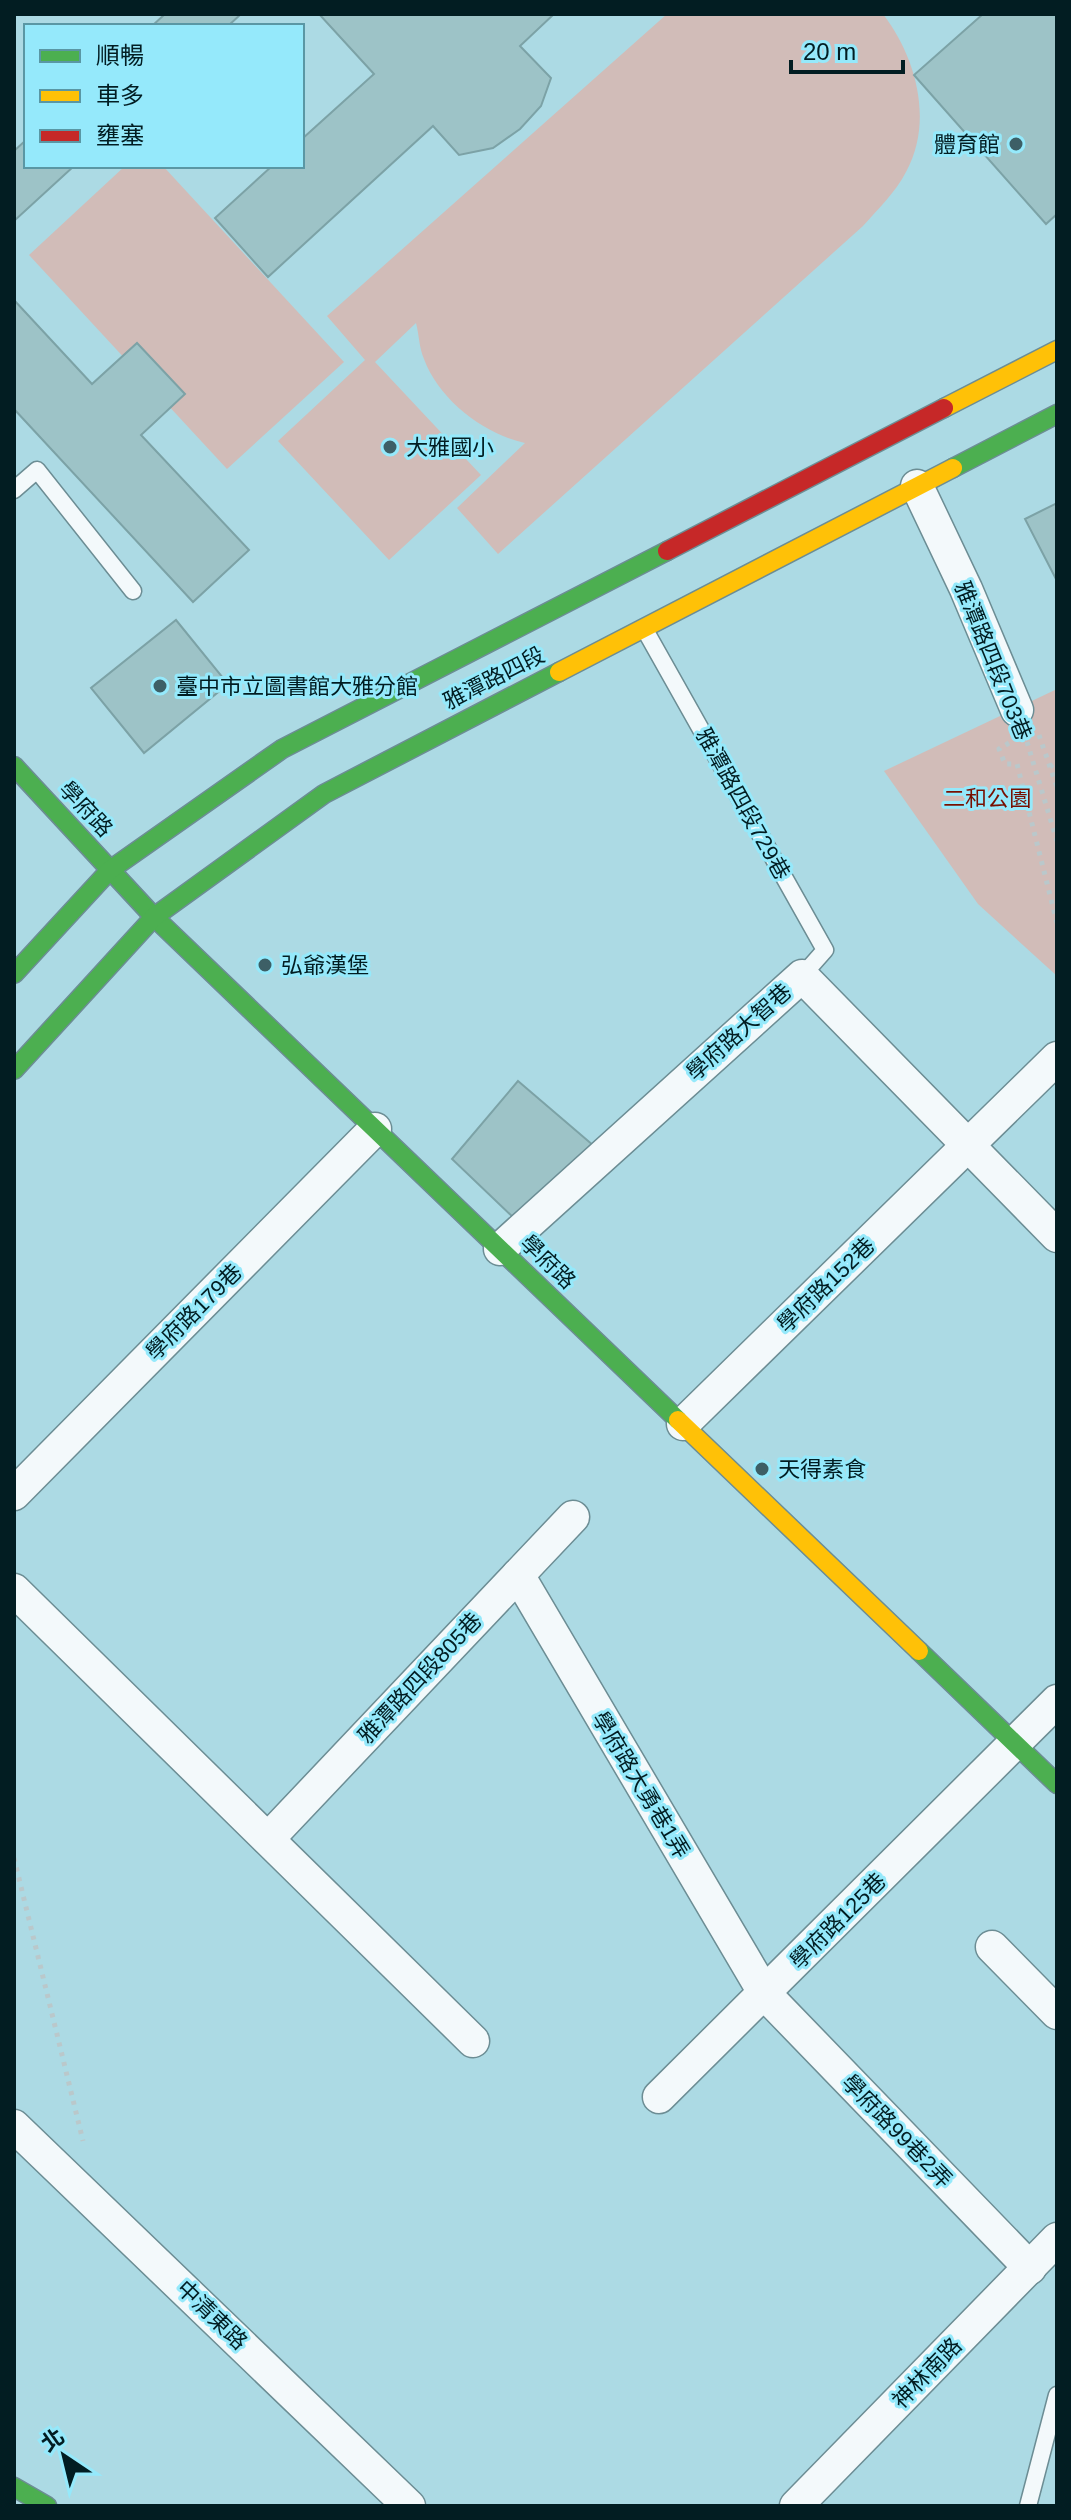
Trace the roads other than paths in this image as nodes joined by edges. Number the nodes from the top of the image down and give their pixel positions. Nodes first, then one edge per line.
1 (1057, 350) edge
2 (1057, 414) edge
3 (917, 486) junction
4 (14, 490) edge
5 (133, 591) dead end
6 (644, 628) junction
7 (1021, 722) road end
8 (14, 766) edge
9 (110, 870) junction
10 (154, 917) junction
11 (14, 974) edge
12 (802, 976) junction
13 (1057, 1058) edge
14 (14, 1070) edge
15 (375, 1129) junction
16 (969, 1146) junction
17 (1057, 1236) edge
18 (500, 1249) junction
19 (683, 1424) junction
20 (14, 1494) edge
21 (573, 1517) dead end
22 (518, 1575) junction
23 (14, 1590) edge
24 (1057, 1701) edge
25 (1015, 1743) junction
26 (1057, 1784) edge
27 (268, 1839) junction
28 (992, 1947) dead end
29 (765, 1994) junction
30 (1057, 2013) edge
31 (473, 2041) dead end
32 (659, 2097) dead end
33 (14, 2126) edge
34 (1057, 2239) edge
35 (1030, 2268) junction
36 (1057, 2395) edge
37 (14, 2487) edge
38 (47, 2506) edge
39 (409, 2506) edge
40 (796, 2506) edge
41 (1028, 2506) edge

1 - 9 street, 雅潭路四段
2 - 3 street, 雅潭路四段
3 - 6 street, 雅潭路四段
3 - 7 street, 雅潭路四段703巷
4 - 5 lane
6 - 10 street, 雅潭路四段
6 - 12 lane, 雅潭路四段729巷
8 - 9 street, 學府路
9 - 10 street, 學府路
9 - 11 street, 雅潭路四段
10 - 14 street, 雅潭路四段
10 - 15 street, 學府路
12 - 16 street, 學府路大智巷
12 - 18 street, 學府路大智巷
13 - 16 street
15 - 18 street, 學府路
15 - 20 street, 學府路179巷
16 - 17 street, 學府路大智巷
16 - 19 street, 學府路152巷
18 - 19 street, 學府路
19 - 25 street, 學府路
21 - 22 street, 雅潭路四段805巷
22 - 27 street, 雅潭路四段805巷
22 - 29 street, 學府路大勇巷1弄
23 - 27 street
24 - 25 street, 學府路125巷
25 - 26 street, 學府路
25 - 29 street, 學府路125巷
27 - 31 street
28 - 30 street
29 - 32 street, 學府路125巷
29 - 35 street, 學府路99巷2弄
33 - 39 street, 中清東路
34 - 35 street, 神林南路
35 - 40 street, 神林南路
36 - 41 lane
37 - 38 street

